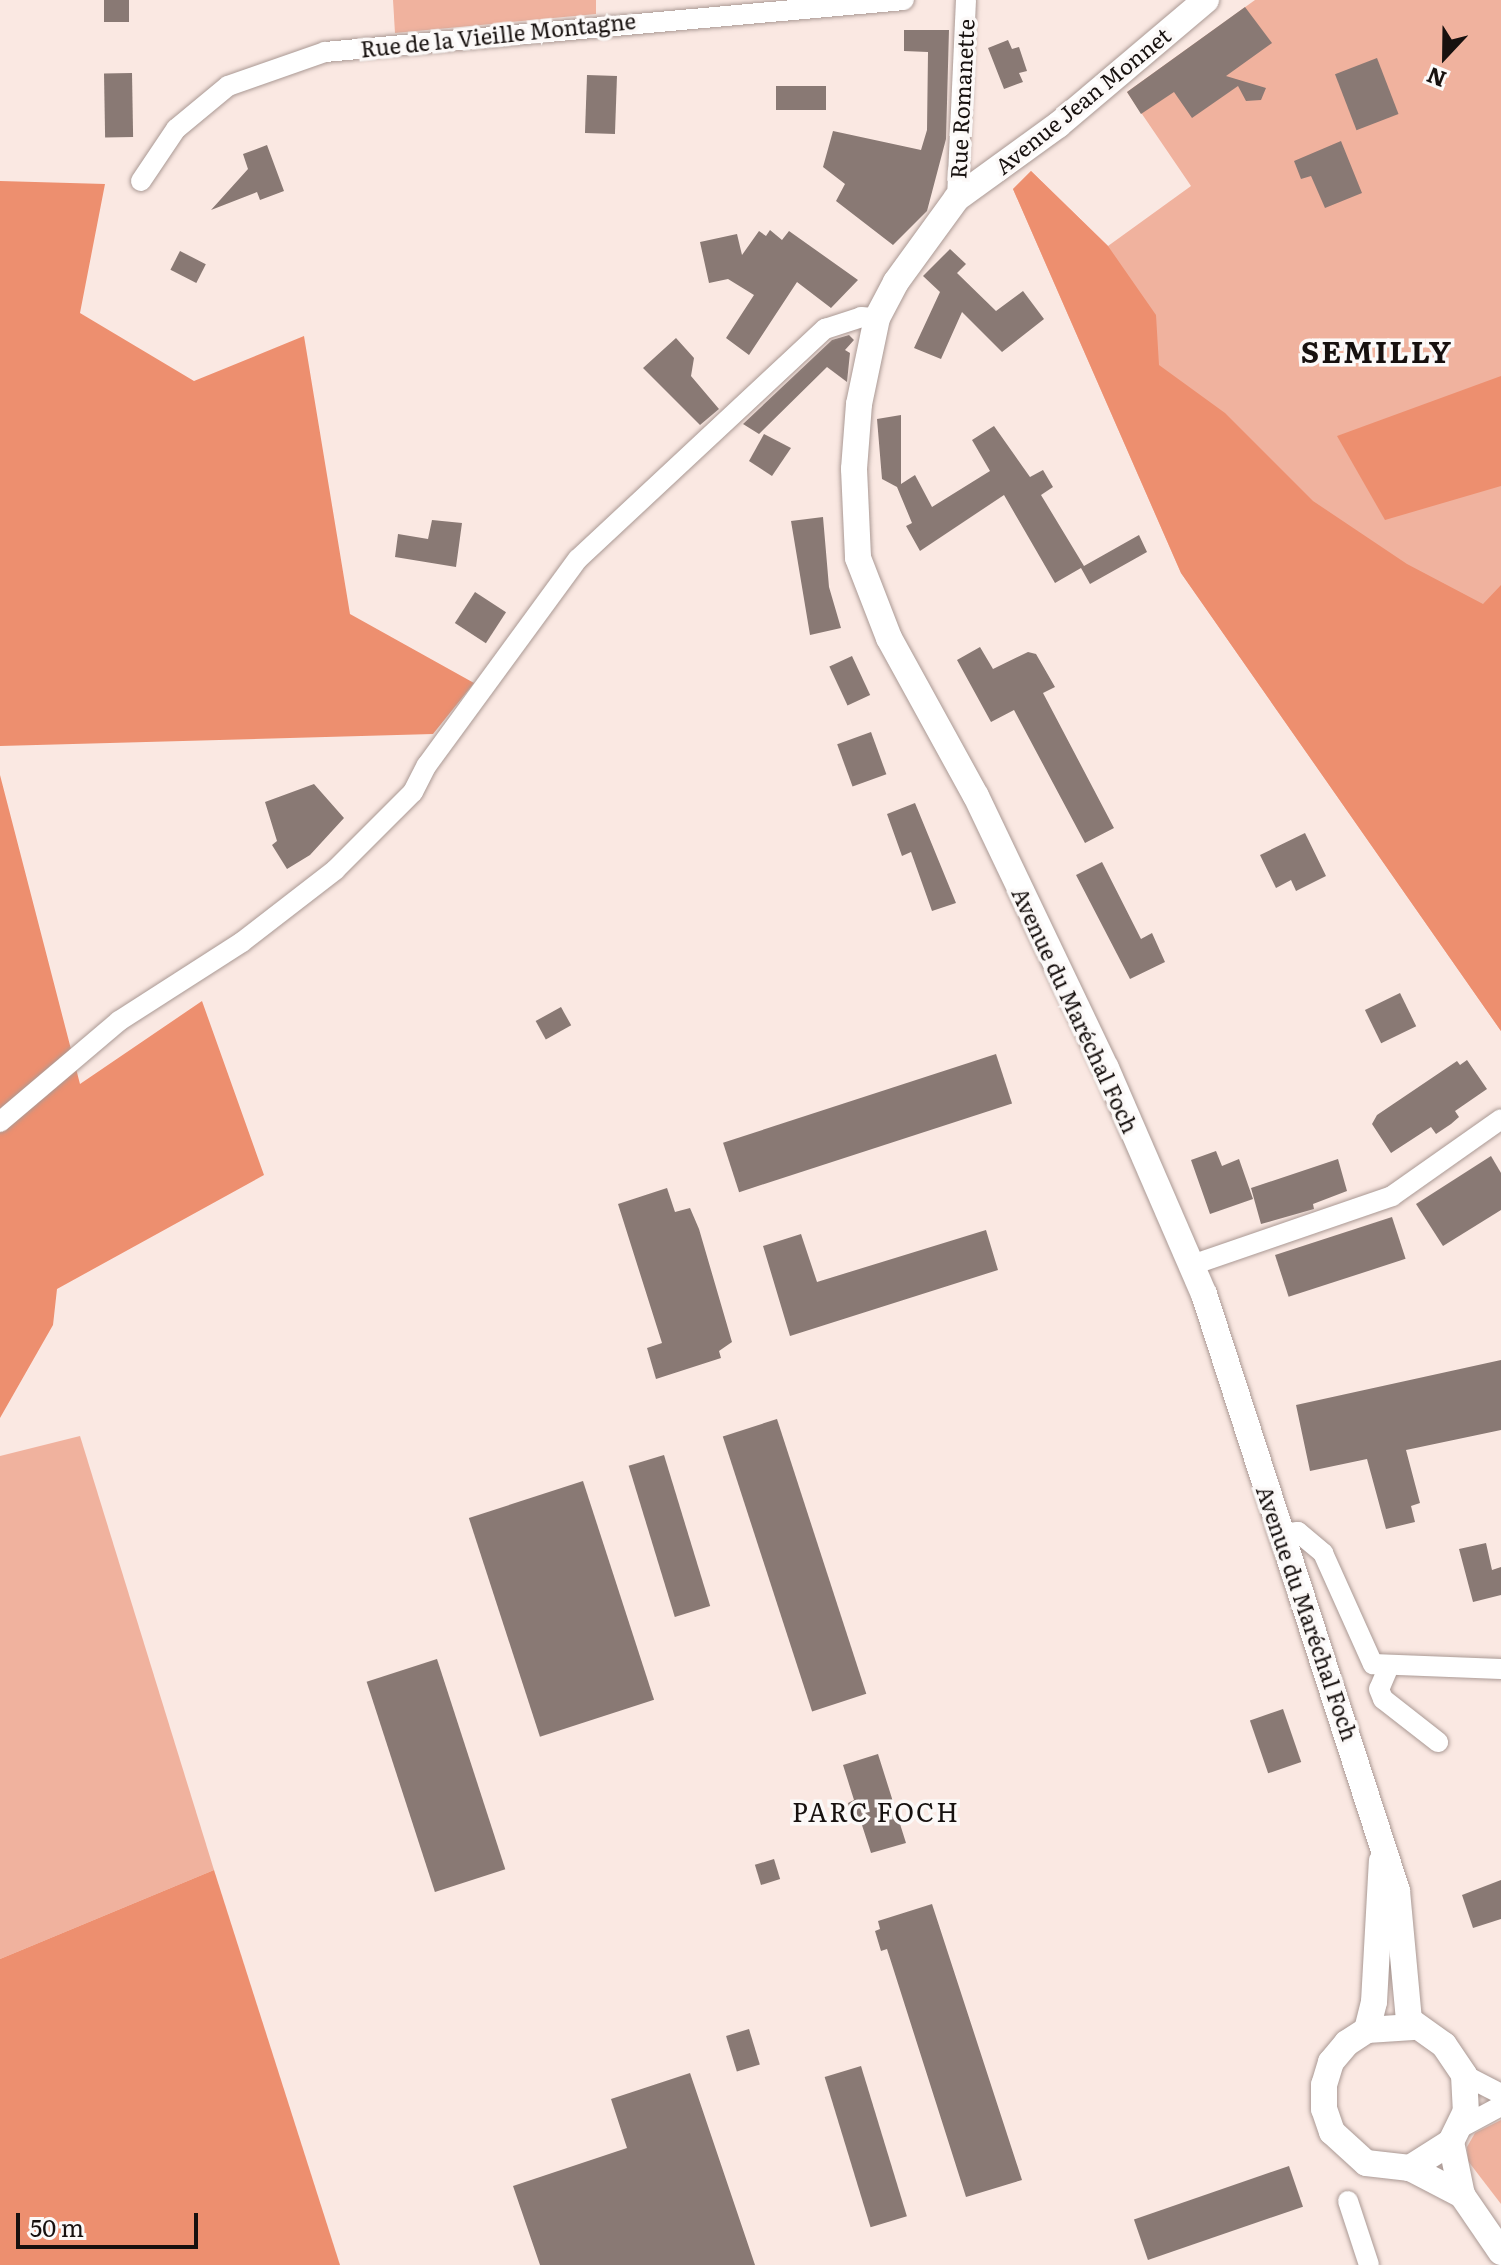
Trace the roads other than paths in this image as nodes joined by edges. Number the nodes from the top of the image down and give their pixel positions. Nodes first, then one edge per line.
1 (904, 0) edge
2 (966, 0) edge
3 (1206, 0) edge
4 (141, 181) dead end
5 (957, 198) junction
6 (877, 318) junction
7 (1501, 1119) edge
8 (0, 1122) edge
9 (1192, 1265) junction
10 (1281, 1534) junction
11 (1389, 1666) junction
12 (1501, 1669) edge
13 (1438, 1742) dead end
14 (1383, 1841) junction
15 (1413, 2027) junction
16 (1367, 2030) junction
17 (1464, 2075) junction
18 (1501, 2094) edge
19 (1501, 2106) edge
20 (1455, 2135) junction
21 (1410, 2168) junction
22 (1462, 2195) junction
23 (1348, 2201) dead end
24 (1501, 2252) edge
25 (1369, 2265) edge

1 - 4 street, Rue de la Vieille Montagne
2 - 5 street, Rue Romanette
3 - 5 main road, Avenue Jean Monnet
5 - 6 main road, Avenue du Maréchal Foch
6 - 8 street
6 - 9 main road, Avenue du Maréchal Foch
7 - 9 street
9 - 10 main road, Avenue du Maréchal Foch
10 - 11 street
10 - 14 main road, Avenue du Maréchal Foch
11 - 12 street
11 - 13 street
14 - 15 main road, Avenue du Maréchal Foch
14 - 16 main road
15 - 16 main road
15 - 17 main road
16 - 21 main road
17 - 18 street
17 - 20 main road
19 - 20 street
20 - 21 main road
20 - 22 main road
21 - 22 main road
22 - 24 main road
23 - 25 street

